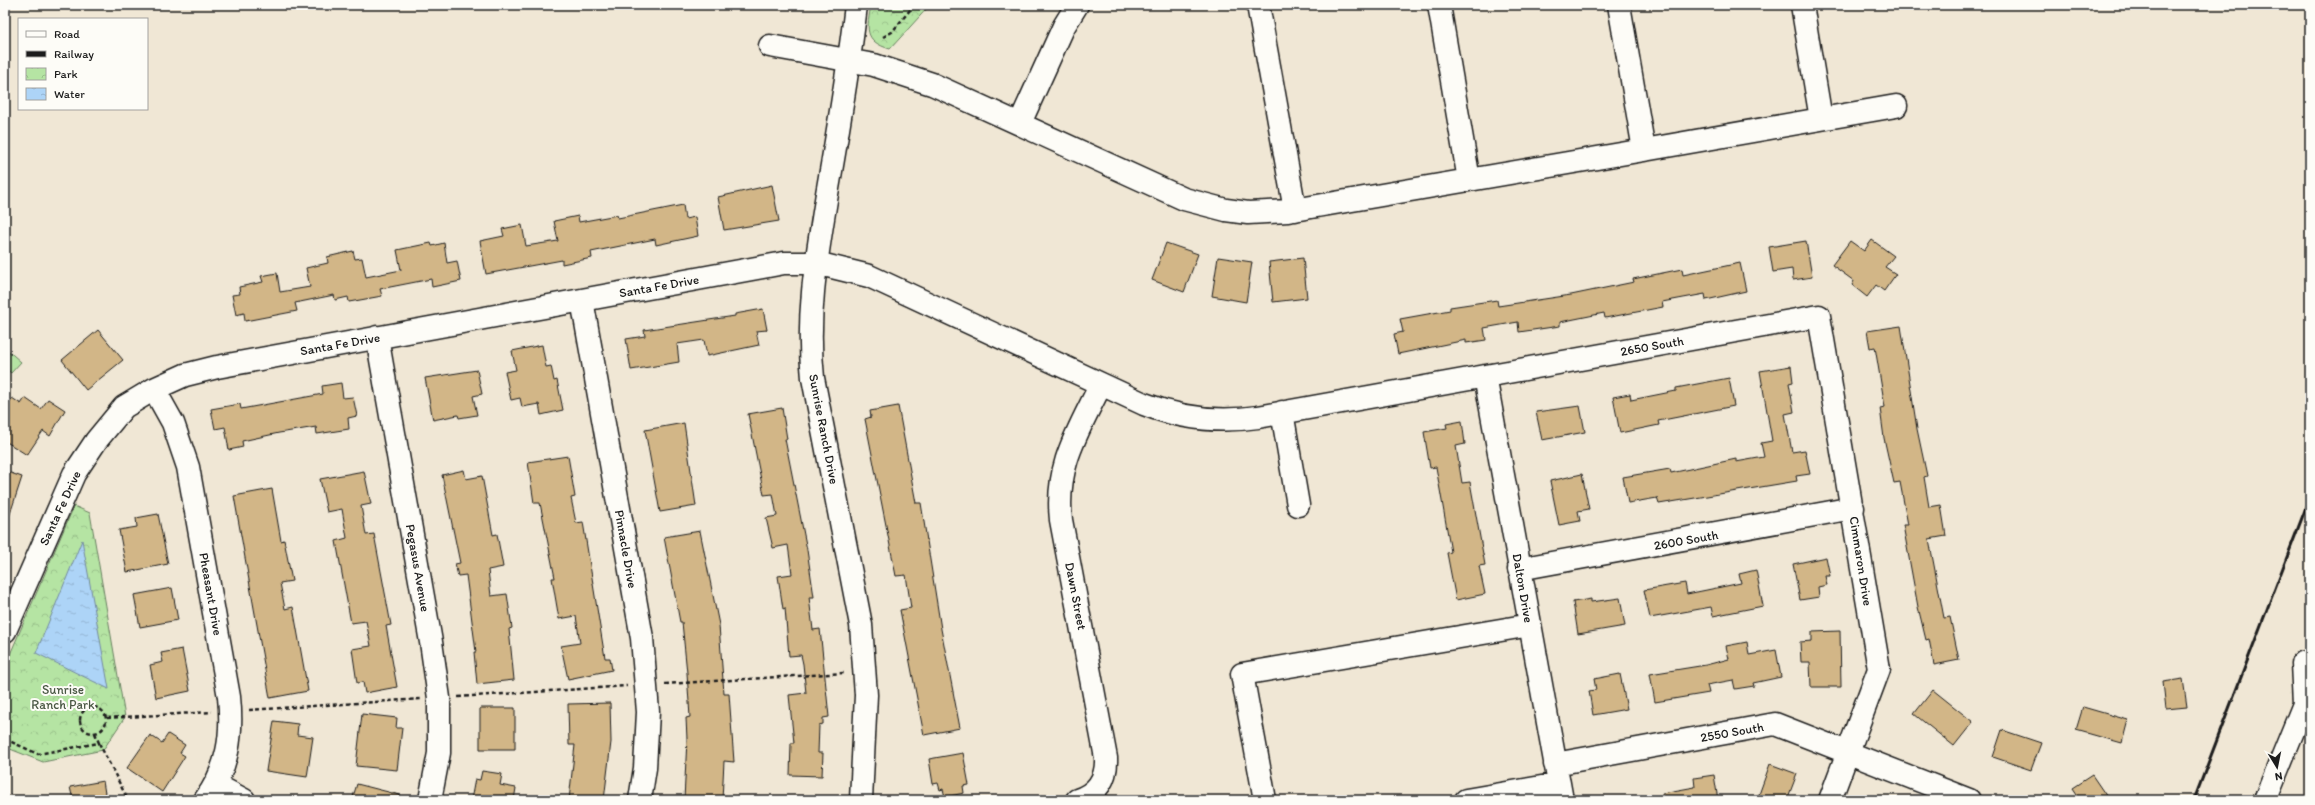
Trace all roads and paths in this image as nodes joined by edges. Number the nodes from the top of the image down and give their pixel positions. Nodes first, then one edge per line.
1 (856, 5) edge
2 (914, 5) edge
3 (1077, 5) edge
4 (1258, 5) edge
5 (1439, 5) edge
6 (1619, 5) edge
7 (1802, 5) edge
8 (883, 37) dead end
9 (770, 46) dead end
10 (850, 60) junction
11 (1896, 106) dead end
12 (1821, 119) junction
13 (1020, 123) junction
14 (1644, 150) junction
15 (1469, 180) junction
16 (1295, 210) junction
17 (816, 263) junction
18 (582, 300) junction
19 (1819, 316) joint
20 (377, 337) junction
21 (1485, 376) junction
22 (1101, 384) junction
23 (154, 389) junction
24 (1282, 412) junction
25 (1298, 505) dead end
26 (1853, 508) junction
27 (1519, 570) junction
28 (1530, 625) junction
29 (5, 631) edge
30 (2306, 663) edge
31 (848, 673) dead end
32 (661, 684) dead end
33 (631, 686) dead end
34 (454, 697) dead end
35 (424, 699) dead end
36 (246, 710) dead end
37 (216, 712) dead end
38 (106, 718) junction
39 (95, 733) junction
40 (5, 739) edge
41 (99, 743) junction
42 (1847, 753) junction
43 (1559, 783) edge
44 (211, 793) edge
45 (128, 800) edge
46 (244, 800) edge
47 (430, 800) edge
48 (640, 800) edge
49 (861, 800) edge
50 (1077, 800) edge
51 (1265, 800) edge
52 (1466, 800) edge
53 (1830, 800) edge
54 (1969, 800) edge
55 (2265, 800) edge

1 - 10 street, Sunrise Ranch Drive
2 - 8 path
3 - 13 street
4 - 16 street
5 - 15 street
6 - 14 street
7 - 12 street
9 - 10 street
10 - 13 street
10 - 17 street, Sunrise Ranch Drive
11 - 12 street
12 - 14 street
13 - 16 street
14 - 15 street
15 - 16 street
17 - 18 street, Santa Fe Drive
17 - 22 street, Santa Fe Drive
17 - 49 street, Sunrise Ranch Drive
18 - 20 street, Santa Fe Drive
18 - 48 street, Pinnacle Drive
19 - 21 street, 2650 South
19 - 26 street, Cimmaron Drive
20 - 23 street, Santa Fe Drive
20 - 47 street, Pegasus Avenue
21 - 24 street, 2650 South
21 - 27 street, Dalton Drive
22 - 24 street, 2650 South
22 - 50 street, Dawn Street
23 - 29 street, Santa Fe Drive
23 - 44 street, Pheasant Drive
24 - 25 street
26 - 27 street, 2600 South
26 - 42 street, Cimmaron Drive
27 - 28 street, Dalton Drive
28 - 43 street, Dalton Drive
28 - 51 street
30 - 55 street
31 - 32 path
33 - 34 path
35 - 36 path
37 - 38 path
38 - 39 path
38 - 39 path
39 - 41 path
40 - 41 path
41 - 45 path
42 - 43 street, 2550 South
42 - 53 street, Cimmaron Drive
42 - 54 street, 2550 South
43 - 52 street, 2550 South
44 - 46 street

